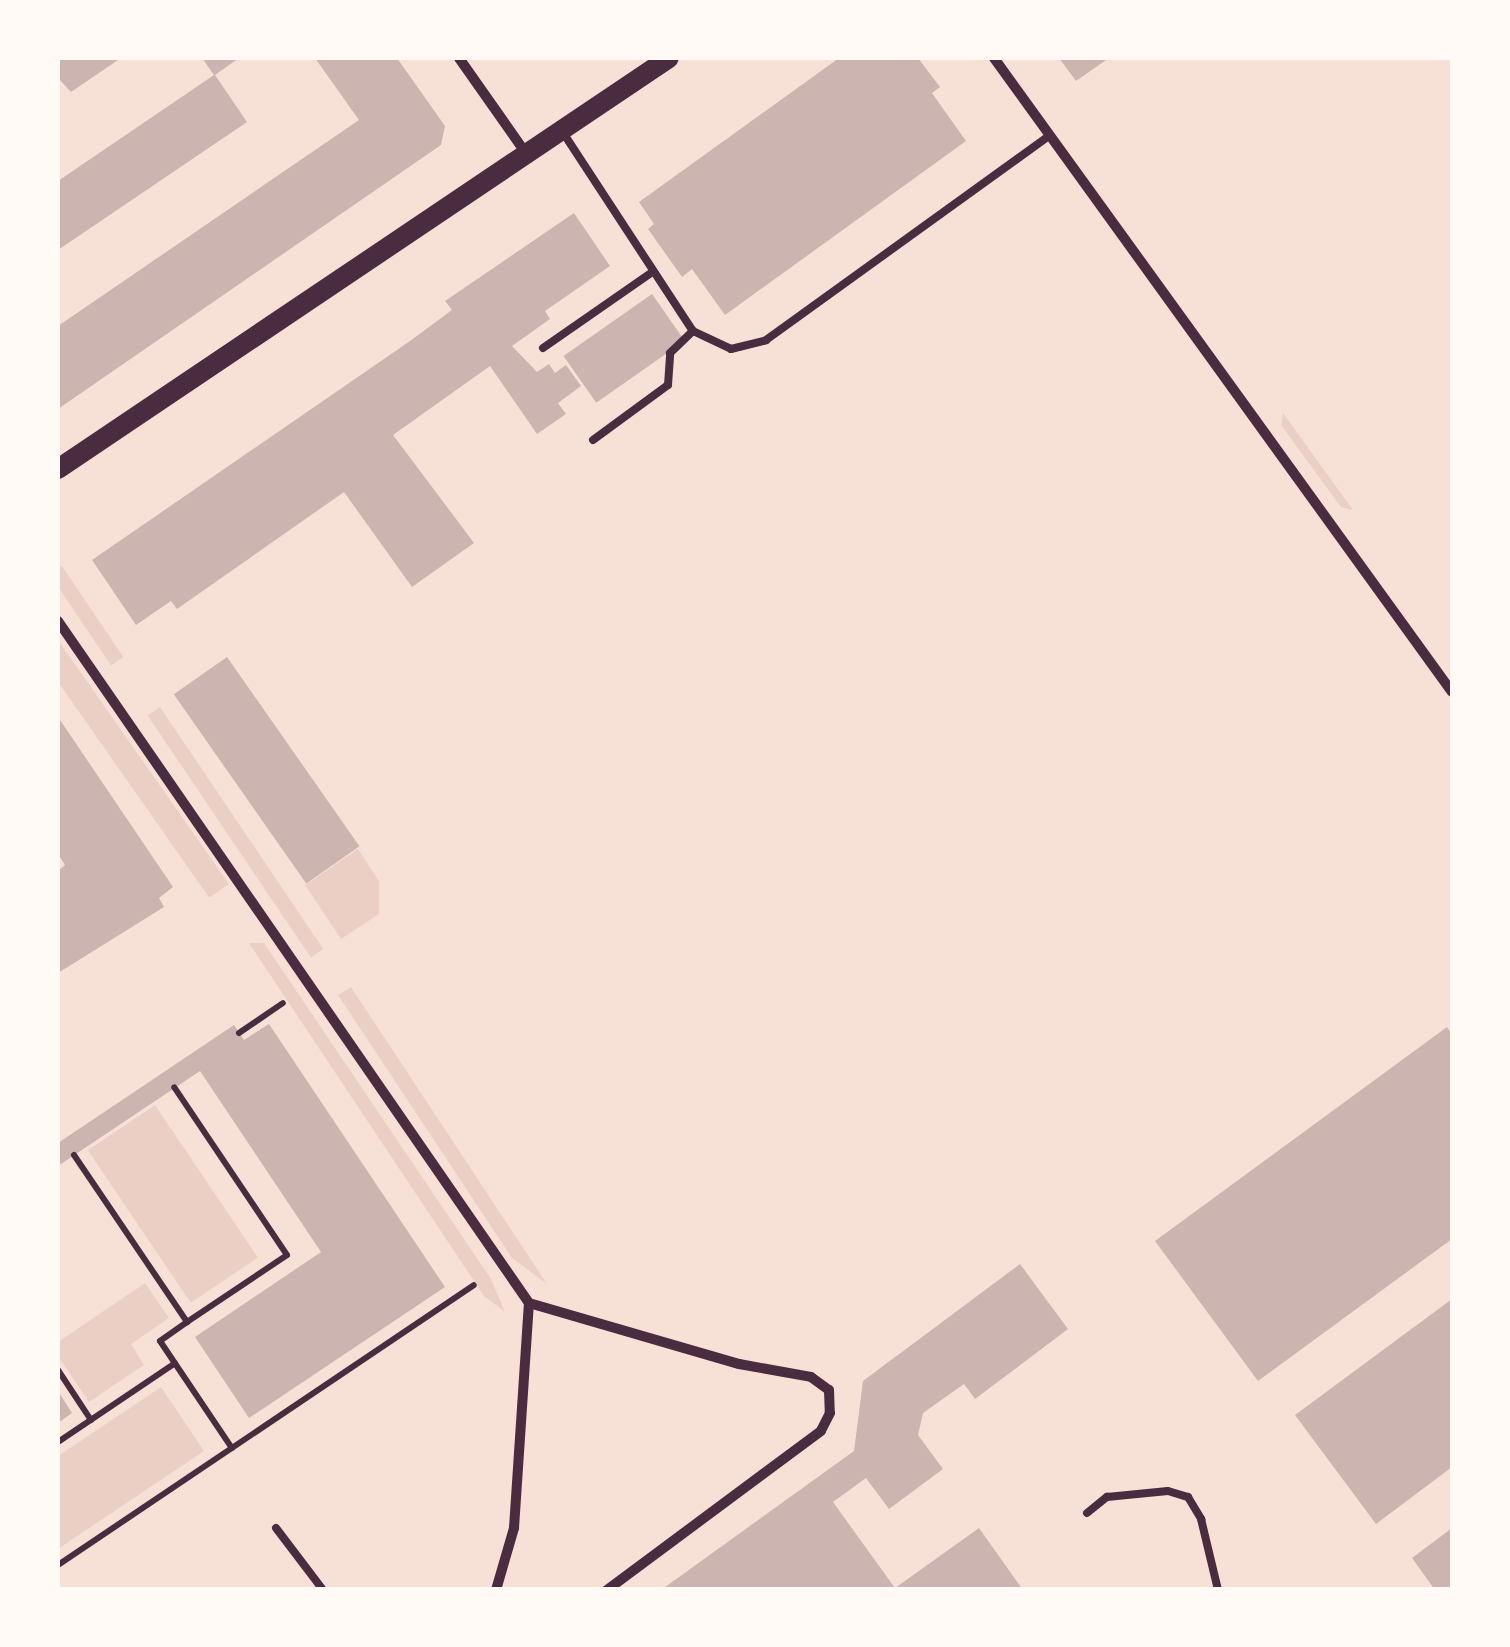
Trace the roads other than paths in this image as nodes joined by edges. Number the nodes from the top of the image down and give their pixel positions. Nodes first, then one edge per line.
1 (460, 58) edge
2 (669, 58) edge
3 (994, 58) edge
4 (561, 130) junction
5 (1050, 135) junction
6 (524, 152) junction
7 (651, 274) junction
8 (693, 331) junction
9 (543, 348) dead end
10 (593, 440) dead end
11 (58, 469) edge
12 (58, 620) edge
13 (1452, 692) edge
14 (529, 1302) junction
15 (1087, 1513) dead end
16 (276, 1528) dead end
17 (324, 1590) edge
18 (496, 1590) edge
19 (607, 1590) edge
20 (1218, 1590) edge

1 - 6 street
2 - 4 main road
3 - 5 street
4 - 6 main road
4 - 7 lane
5 - 8 lane
5 - 13 street
6 - 11 main road
7 - 8 lane
7 - 9 lane
8 - 10 lane
12 - 14 street
14 - 18 street
14 - 19 street
15 - 20 lane
16 - 17 lane

